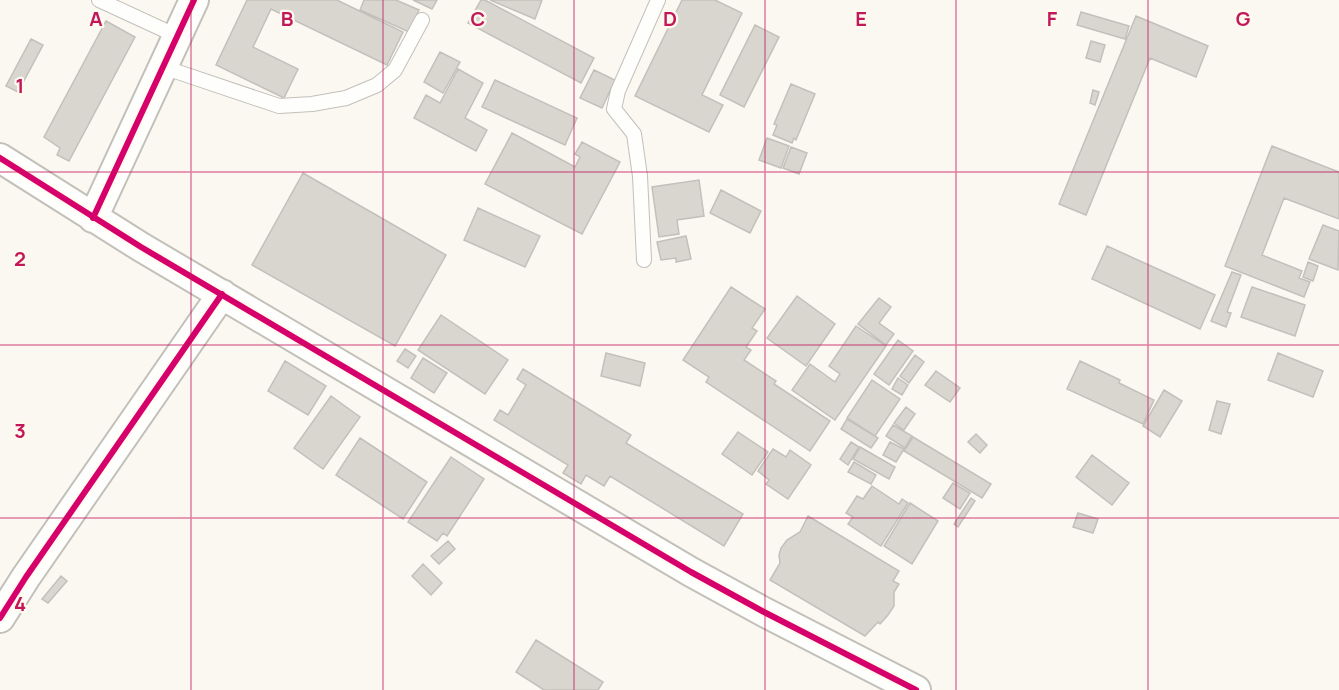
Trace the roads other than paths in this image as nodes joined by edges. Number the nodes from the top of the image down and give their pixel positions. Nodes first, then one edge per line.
1 (99, 0) edge
2 (194, 0) edge
3 (658, 0) edge
4 (422, 20) dead end
5 (177, 36) junction
6 (163, 67) junction
7 (0, 158) edge
8 (93, 218) junction
9 (644, 260) dead end
10 (222, 294) junction
11 (0, 618) edge
12 (916, 690) edge

1 - 5 lane
2 - 5 street
3 - 9 lane
4 - 6 lane
5 - 6 street
6 - 8 street
7 - 8 street
8 - 10 street
10 - 11 street
10 - 12 street

